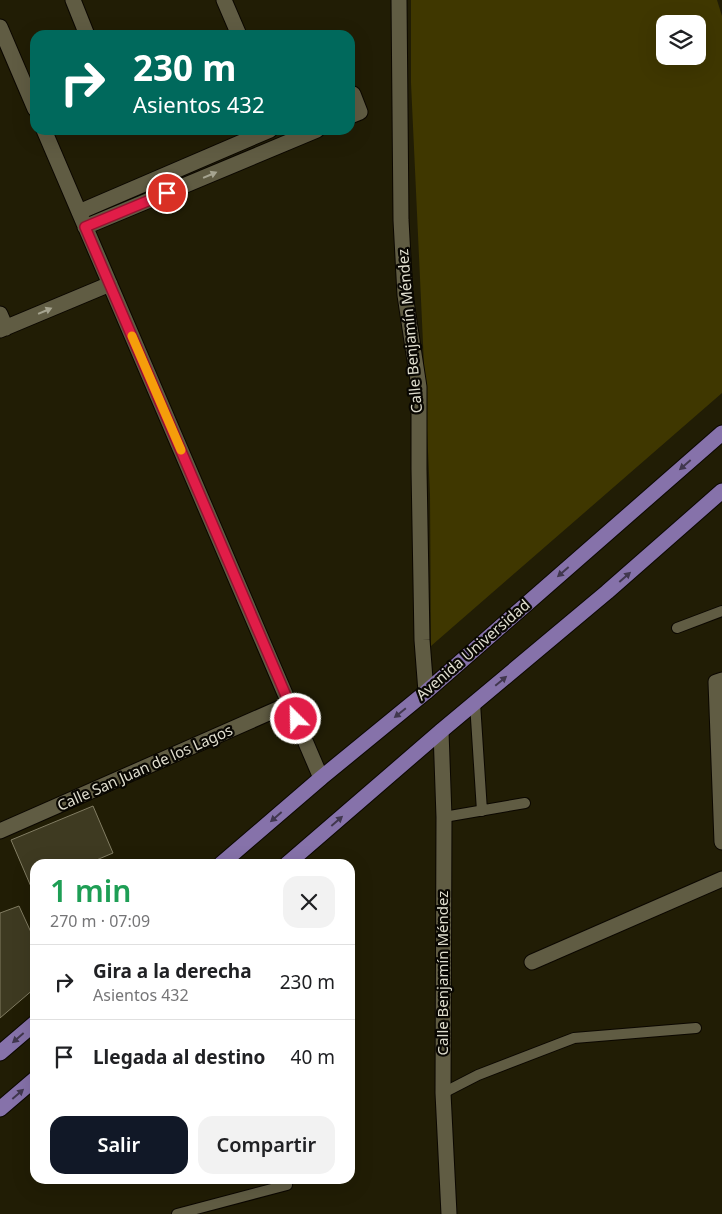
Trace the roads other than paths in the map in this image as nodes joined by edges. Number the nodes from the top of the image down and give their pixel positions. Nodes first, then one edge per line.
1 (73, 0) edge
2 (224, 0) edge
3 (399, 0) edge
4 (0, 27) edge
5 (85, 30) edge
6 (237, 30) edge
7 (30, 97) edge
8 (355, 99) edge
9 (355, 114) edge
10 (46, 135) edge
11 (258, 135) edge
12 (305, 135) edge
13 (245, 140) junction
14 (254, 156) junction
15 (126, 192) junction
16 (132, 207) junction
17 (79, 212) junction
18 (85, 227) junction
19 (110, 284) junction
20 (2, 324) edge
21 (722, 433) edge
22 (722, 491) edge
23 (722, 611) edge
24 (677, 628) dead end
25 (722, 680) edge
26 (426, 692) junction
27 (475, 703) junction
28 (289, 704) junction
29 (441, 731) junction
30 (321, 778) junction
31 (525, 803) dead end
32 (482, 811) junction
33 (444, 817) junction
34 (0, 831) edge
35 (722, 842) edge
36 (227, 859) edge
37 (292, 859) edge
38 (722, 879) edge
39 (532, 962) dead end
40 (30, 1027) edge
41 (696, 1028) dead end
42 (0, 1053) edge
43 (30, 1083) edge
44 (443, 1093) junction
45 (0, 1109) edge
46 (287, 1185) dead end
47 (177, 1214) edge
48 (449, 1214) edge

1 - 5 street
2 - 6 street
3 - 26 street, Calle Benjamín Méndez
4 - 7 street
8 - 9 street
10 - 17 street
11 - 13 street
12 - 14 street
13 - 14 street
13 - 15 street
16 -> 14 street
15 - 16 street
15 - 17 street
16 - 18 street
17 - 18 street
18 - 19 street
20 -> 19 street
19 - 28 street
21 -> 26 main road, Avenida Universidad
27 -> 22 main road
23 - 24 lane
25 - 35 street
26 -> 30 main road, Avenida Universidad
27 - 29 main road
27 - 32 lane
28 - 30 street
28 - 34 street, Calle San Juan de los Lagos
29 - 33 street, Calle Benjamín Méndez
37 -> 29 main road
30 -> 36 main road, Avenida Universidad
31 - 32 lane
32 - 33 lane
33 - 44 street, Calle Benjamín Méndez
38 - 39 street
40 -> 42 main road
41 - 44 lane
45 -> 43 main road
44 - 48 street, Calle Benjamín Méndez
46 - 47 lane

